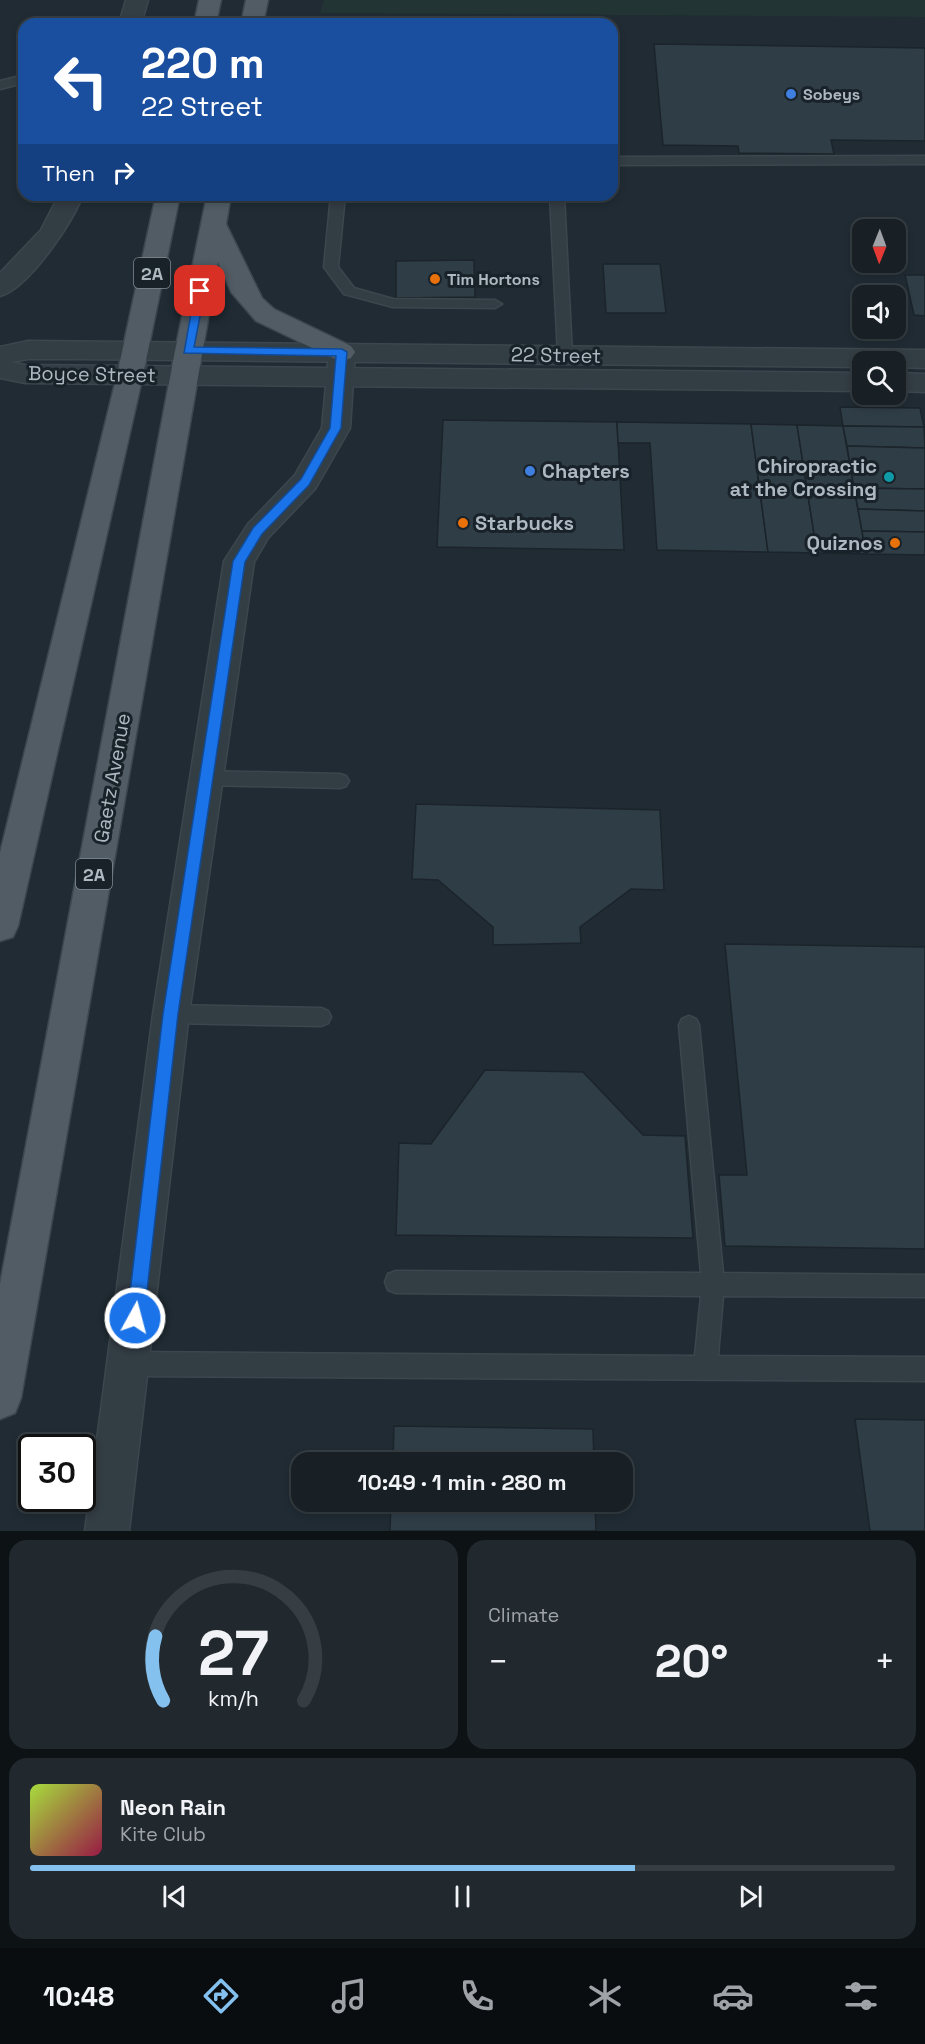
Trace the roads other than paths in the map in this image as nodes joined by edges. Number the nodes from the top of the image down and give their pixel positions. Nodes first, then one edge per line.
1 (137, 0) edge
2 (210, 0) edge
3 (257, 0) edge
4 (132, 18) edge
5 (206, 18) edge
6 (253, 18) edge
7 (18, 80) edge
8 (0, 85) edge
9 (925, 160) edge
10 (618, 161) edge
11 (68, 201) edge
12 (167, 201) edge
13 (218, 201) edge
14 (337, 201) edge
15 (557, 201) edge
16 (214, 225) junction
17 (0, 288) edge
18 (495, 304) dead end
19 (566, 355) junction
20 (0, 356) edge
21 (925, 359) edge
22 (133, 363) junction
23 (186, 363) junction
24 (341, 364) junction
25 (0, 369) edge
26 (852, 382) edge
27 (906, 382) edge
28 (925, 383) edge
29 (205, 778) junction
30 (340, 781) dead end
31 (0, 926) edge
32 (171, 1014) junction
33 (321, 1017) dead end
34 (689, 1025) dead end
35 (396, 1282) dead end
36 (713, 1284) junction
37 (925, 1286) edge
38 (130, 1364) junction
39 (706, 1368) junction
40 (925, 1369) edge
41 (0, 1398) edge
42 (107, 1531) edge

1 - 4 street
2 - 5 main road
3 - 6 main road
7 - 8 lane
9 - 10 lane
11 - 17 street
12 - 22 main road, 2A
13 - 16 main road, Gaetz Avenue / 2A
14 - 18 lane
15 - 19 lane
16 - 23 main road, Gaetz Avenue / 2A
16 - 24 main road
19 - 21 street, 22 Street
19 - 24 street, 22 Street
20 - 22 street, Boyce Street
22 - 23 street, Boyce Street
22 - 25 street, Boyce Street
22 - 31 main road, 2A
23 - 24 street, 22 Street
23 - 41 main road, Gaetz Avenue / 2A
24 - 26 street, 22 Street
24 - 29 street
27 - 28 street
29 - 30 lane
29 - 32 street
32 - 33 lane
32 - 38 street
34 - 36 lane
35 - 36 lane
36 - 37 lane
36 - 39 lane
38 - 39 lane
38 - 42 street
39 - 40 lane

